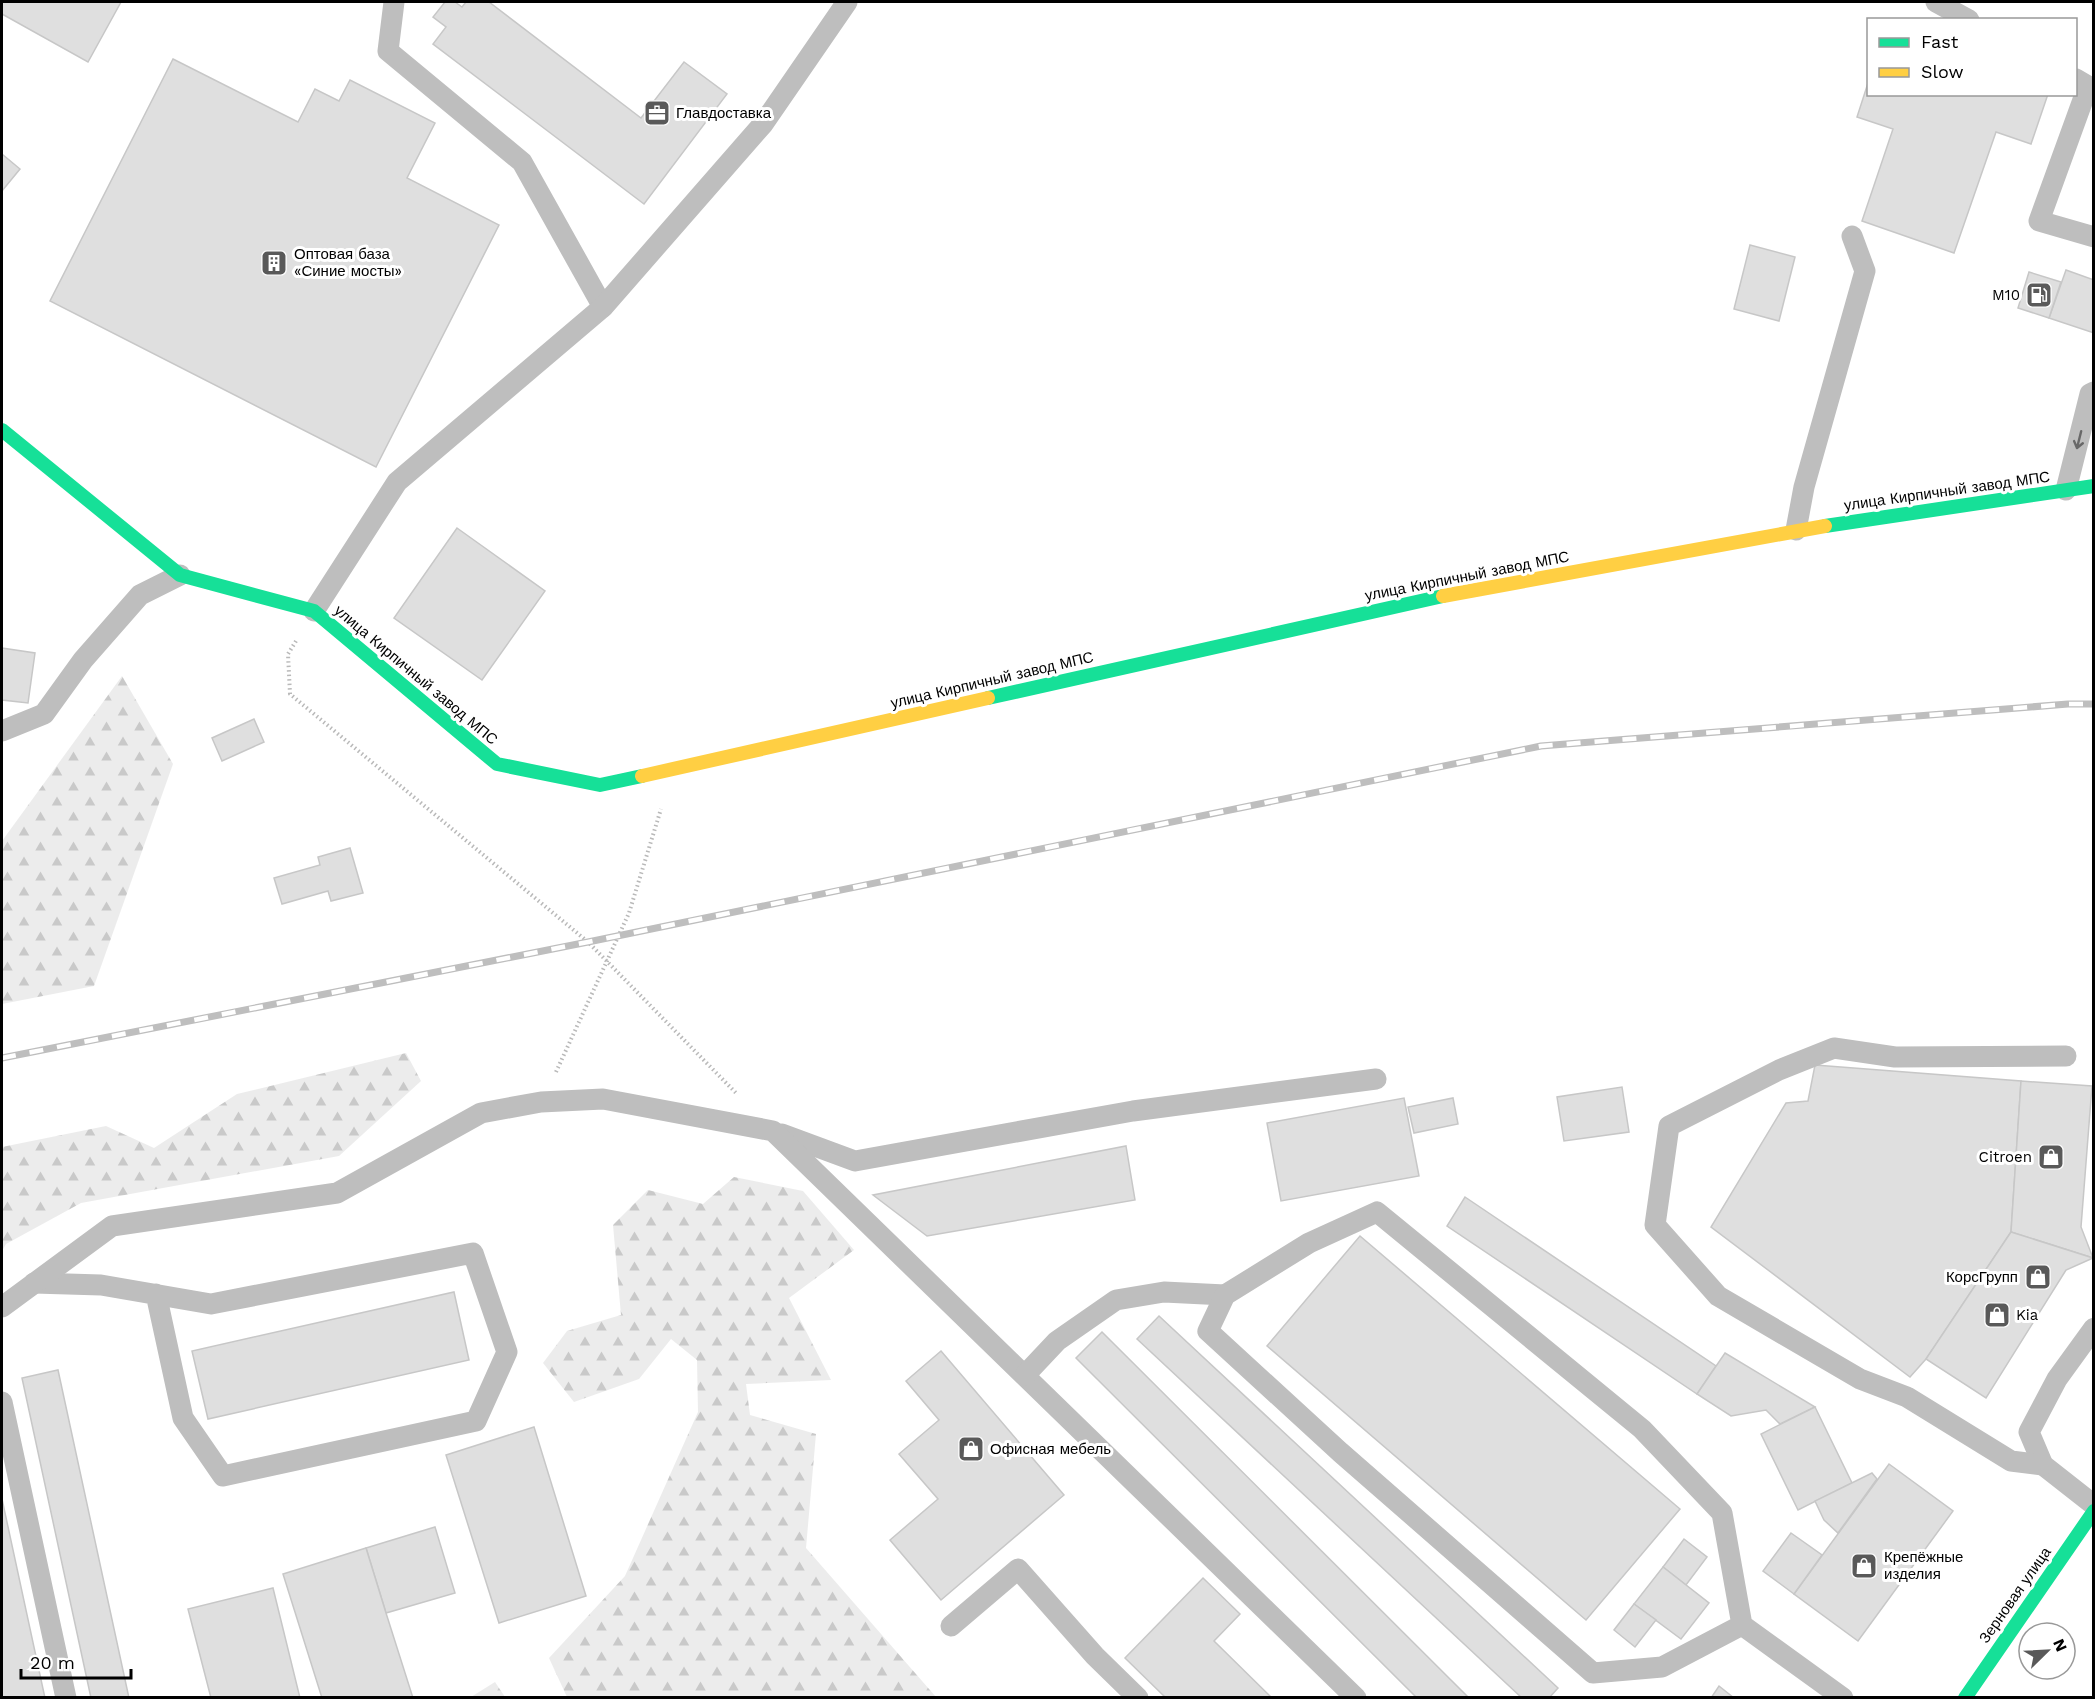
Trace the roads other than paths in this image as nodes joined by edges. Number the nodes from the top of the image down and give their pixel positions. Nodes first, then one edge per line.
1 (394, 2) edge
2 (847, 2) edge
3 (1936, 2) edge
4 (1965, 18) edge
5 (2077, 80) edge
6 (1852, 236) dead end
7 (2094, 237) edge
8 (603, 307) junction
9 (2094, 392) edge
10 (2, 430) edge
11 (2094, 486) edge
12 (2066, 490) junction
13 (1796, 530) junction
14 (180, 575) junction
15 (315, 611) junction
16 (2, 731) edge
17 (2066, 1056) dead end
18 (1376, 1079) dead end
19 (773, 1131) junction
20 (34, 1283) junction
21 (156, 1294) junction
22 (1225, 1295) junction
23 (2, 1308) edge
24 (2094, 1328) edge
25 (1025, 1375) junction
26 (2, 1402) edge
27 (2043, 1465) junction
28 (2094, 1505) edge
29 (2094, 1511) edge
30 (1742, 1625) junction
31 (951, 1626) dead end
32 (66, 1698) edge
33 (1138, 1698) edge
34 (1356, 1698) edge
35 (1843, 1698) edge
36 (1965, 1698) edge

1 - 8 lane
2 - 8 lane
3 - 4 lane
5 - 7 lane
6 - 13 lane
8 - 15 lane
9 -> 12 lane
10 - 14 street, улица Кирпичный завод МПС
11 - 12 street, улица Кирпичный завод МПС
12 - 13 street, улица Кирпичный завод МПС
13 - 15 street, улица Кирпичный завод МПС
14 - 15 street, улица Кирпичный завод МПС
14 - 16 lane
17 - 27 lane
18 - 19 lane
19 - 20 lane
19 - 25 lane
20 - 21 lane
20 - 23 lane
21 - 21 lane
22 - 25 lane
22 - 30 lane
22 - 30 lane
24 - 27 lane
25 - 34 lane
26 - 32 lane
27 - 28 lane
29 - 36 street, Зерновая улица
30 - 35 lane
31 - 33 lane

